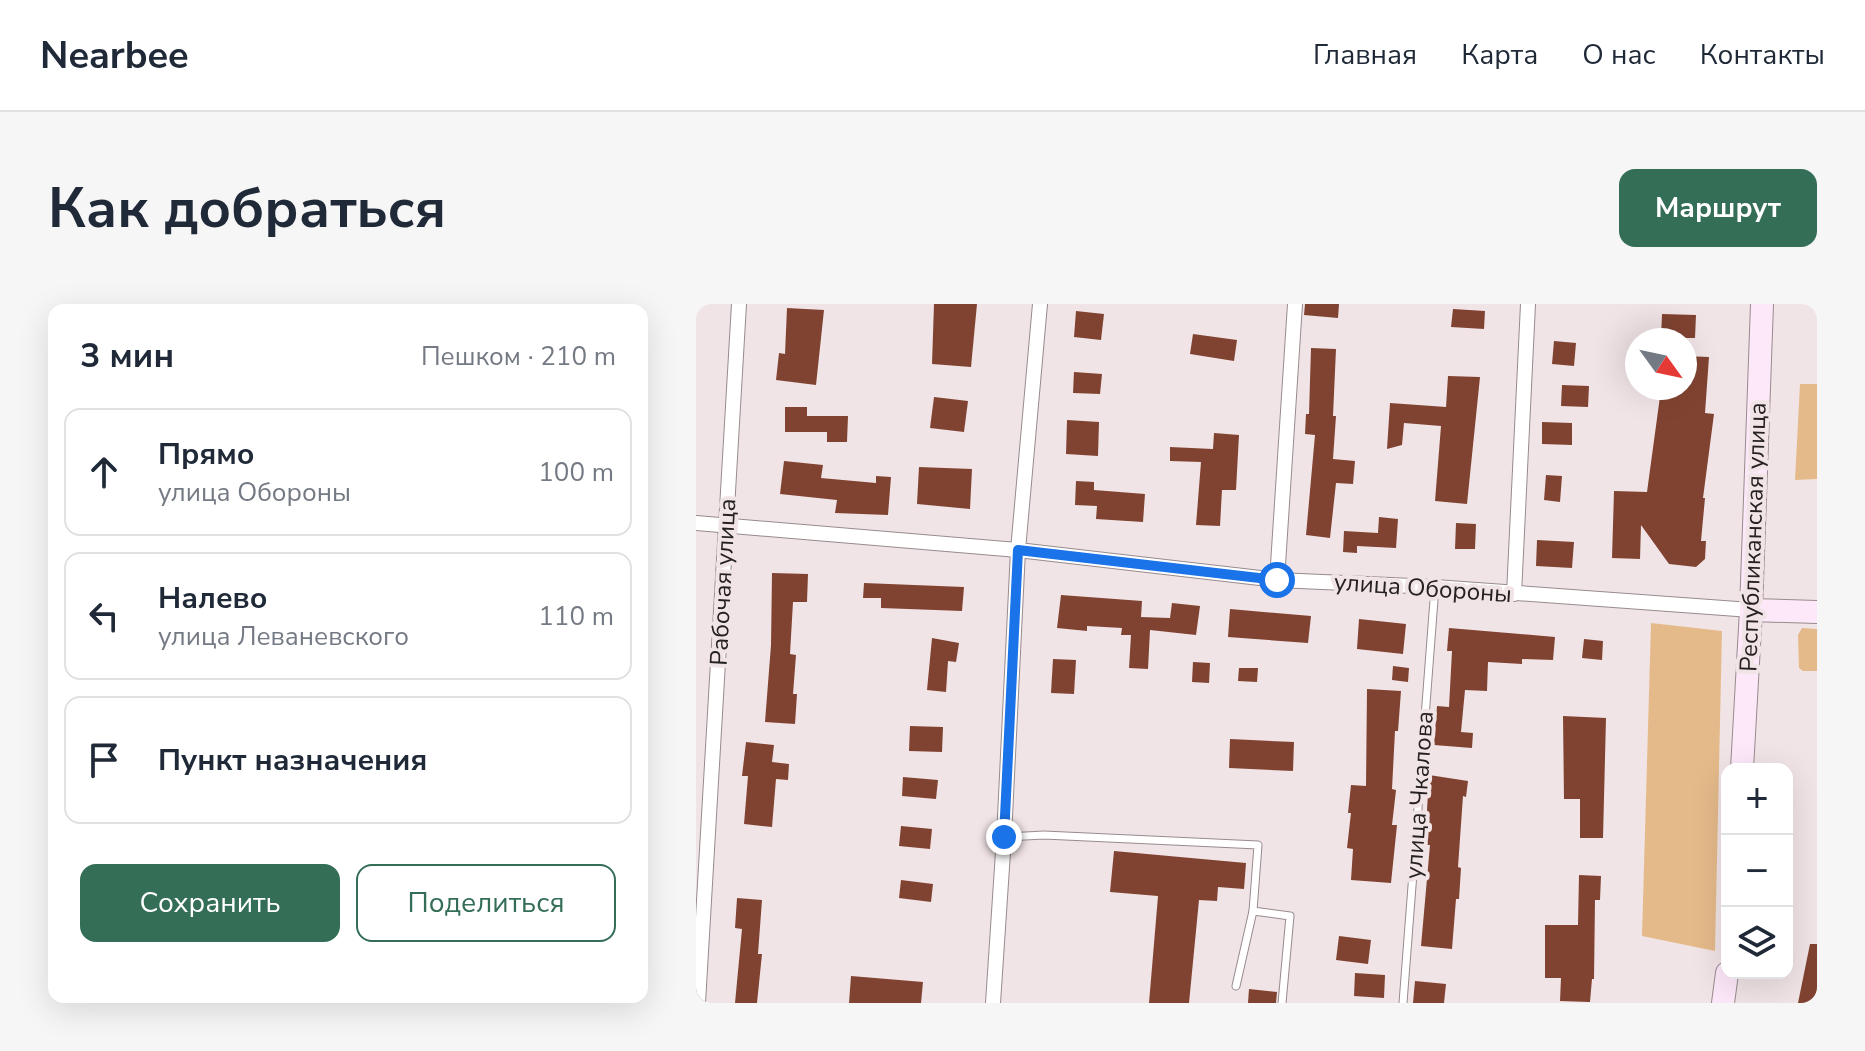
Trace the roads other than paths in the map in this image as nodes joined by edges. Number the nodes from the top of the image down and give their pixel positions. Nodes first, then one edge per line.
1 (739, 304) edge
2 (1040, 304) edge
3 (1295, 304) edge
4 (1528, 304) edge
5 (1762, 304) edge
6 (696, 523) edge
7 (727, 525) junction
8 (1018, 550) junction
9 (1277, 580) junction
10 (1435, 587) junction
11 (1514, 594) junction
12 (1751, 610) junction
13 (1817, 612) edge
14 (1742, 763) edge
15 (1004, 837) junction
16 (1253, 911) junction
17 (1726, 979) edge
18 (1236, 986) dead end
19 (698, 1003) edge
20 (993, 1003) edge
21 (1282, 1003) edge
22 (1403, 1003) edge
23 (1723, 1003) edge

1 - 7 street, Рабочая улица
2 - 8 street
3 - 9 street
4 - 11 street
5 - 12 street, Республиканская улица
6 - 7 street, улица Обороны
7 - 8 street, улица Обороны
7 - 19 street, Рабочая улица
8 - 9 street, улица Обороны
8 - 15 street
9 - 10 street, улица Обороны
10 - 11 street, улица Обороны
10 - 22 lane, улица Чкалова
11 - 12 street, улица Обороны
12 - 13 street, улица Обороны
12 - 14 street, Республиканская улица
15 - 16 lane
15 - 20 street
16 - 18 lane
16 - 21 lane
17 - 23 street

